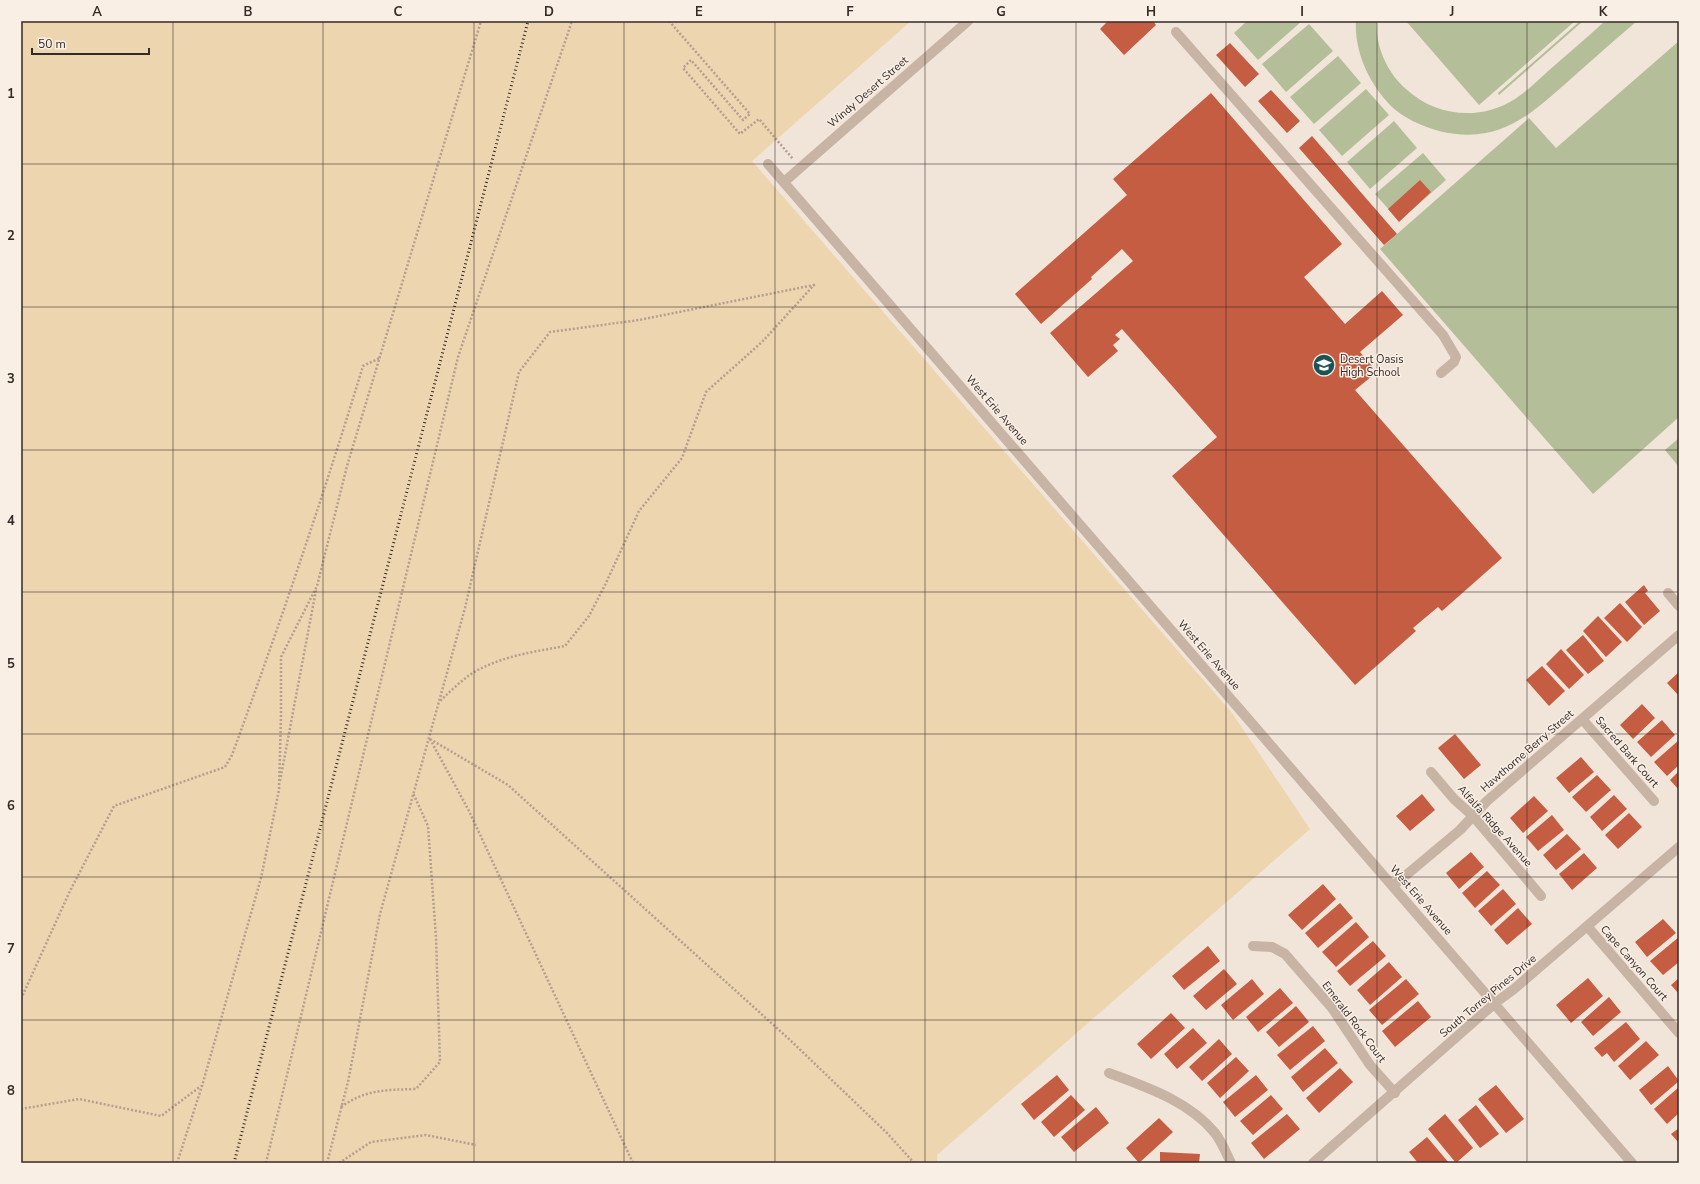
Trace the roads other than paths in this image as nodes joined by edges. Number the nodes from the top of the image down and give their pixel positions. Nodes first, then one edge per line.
1 (968, 21) edge
2 (1176, 32) dead end
3 (768, 164) dead end
4 (784, 182) junction
5 (1441, 373) dead end
6 (1668, 593) dead end
7 (1679, 606) edge
8 (1679, 635) edge
9 (1582, 719) junction
10 (1431, 772) dead end
11 (1654, 801) dead end
12 (1473, 816) junction
13 (1679, 847) edge
14 (1393, 886) junction
15 (1542, 896) dead end
16 (1587, 926) junction
17 (1253, 946) dead end
18 (1495, 1003) junction
19 (1679, 1033) edge
20 (1109, 1073) dead end
21 (1395, 1092) junction
22 (1231, 1163) edge
23 (1312, 1163) edge
24 (1632, 1163) edge

1 - 4 street, Windy Desert Street
2 - 5 street
3 - 4 street, West Erie Avenue
4 - 14 street, West Erie Avenue
6 - 7 street
8 - 9 street, Hawthorne Berry Street
9 - 11 street, Sacred Bark Court
9 - 12 street, Hawthorne Berry Street
10 - 12 street, Alfalfa Ridge Avenue
12 - 14 street, Hawthorne Berry Street
12 - 15 street, Alfalfa Ridge Avenue
13 - 16 street, South Torrey Pines Drive
14 - 18 street, West Erie Avenue
16 - 18 street, South Torrey Pines Drive
16 - 19 street, Cape Canyon Court
17 - 21 street, Emerald Rock Court
18 - 21 street, South Torrey Pines Drive
18 - 24 street, West Erie Avenue
20 - 22 street
21 - 23 street, South Torrey Pines Drive

